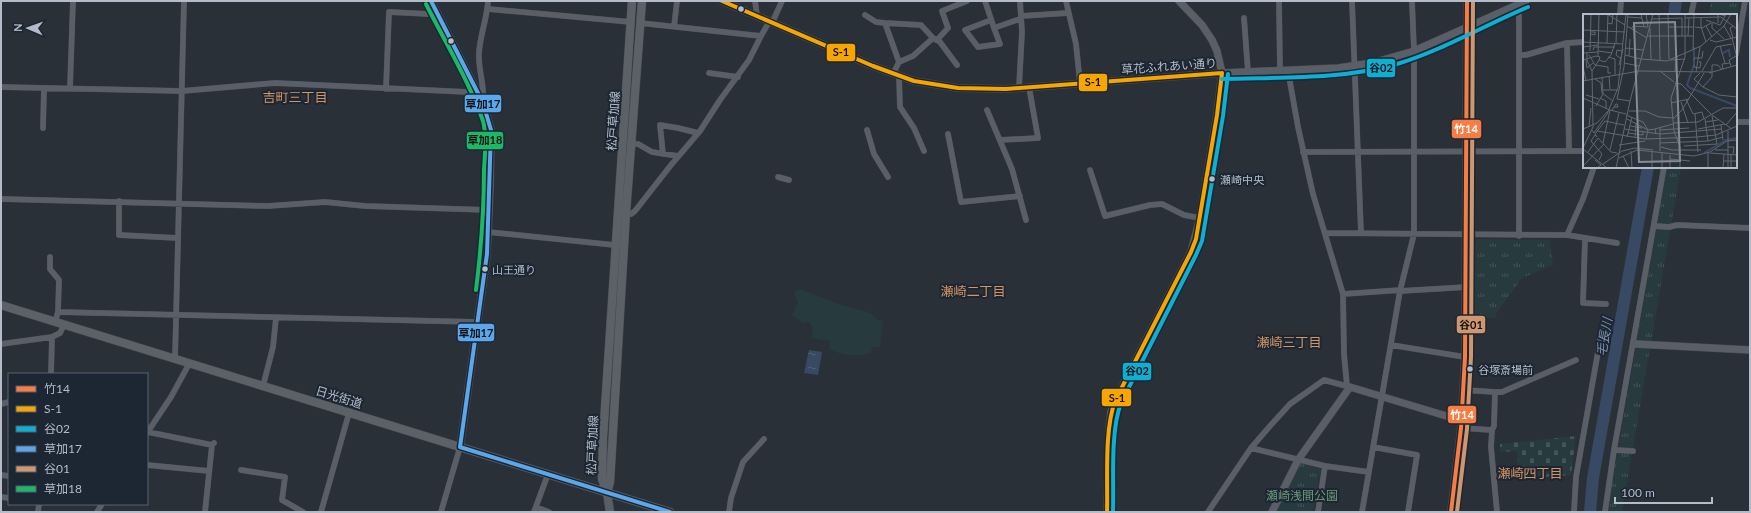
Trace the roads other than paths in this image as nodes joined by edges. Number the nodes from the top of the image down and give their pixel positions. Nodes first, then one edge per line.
1 (73, 1) edge
2 (184, 1) edge
3 (431, 1) edge
4 (488, 1) edge
5 (632, 1) edge
6 (642, 1) edge
7 (677, 1) edge
8 (722, 1) edge
9 (755, 1) edge
10 (782, 1) edge
11 (967, 1) edge
12 (986, 1) edge
13 (1020, 1) edge
14 (1066, 1) edge
15 (1179, 1) edge
16 (1279, 1) edge
17 (1352, 1) edge
18 (1412, 1) edge
19 (1467, 1) edge
20 (1526, 1) edge
21 (1621, 1) edge
22 (1694, 1) edge
23 (1745, 1) edge
24 (1519, 2) edge
25 (488, 9) junction
26 (436, 11) junction
27 (1068, 12) junction
28 (1620, 14) edge
29 (1691, 14) edge
30 (865, 15) dead end
31 (757, 16) junction
32 (1021, 18) junction
33 (1244, 18) dead end
34 (991, 20) junction
35 (631, 22) junction
36 (771, 22) junction
37 (640, 23) junction
38 (885, 23) junction
39 (674, 27) junction
40 (1467, 27) junction
41 (994, 28) junction
42 (761, 36) junction
43 (935, 39) junction
44 (1583, 42) edge
45 (1567, 43) junction
46 (1737, 48) edge
47 (1414, 51) junction
48 (1519, 55) junction
49 (899, 62) junction
50 (957, 65) dead end
51 (1355, 66) junction
52 (1280, 71) junction
53 (1288, 71) junction
54 (1248, 72) junction
55 (709, 73) dead end
56 (1222, 73) junction
57 (896, 75) junction
58 (738, 77) junction
59 (1080, 83) junction
60 (1, 87) edge
61 (1029, 87) junction
62 (44, 88) junction
63 (70, 88) junction
64 (476, 88) junction
65 (1019, 88) junction
66 (386, 89) junction
67 (182, 91) junction
68 (483, 103) junction
69 (987, 110) dead end
70 (1737, 122) edge
71 (1750, 122) edge
72 (43, 128) dead end
73 (867, 130) dead end
74 (698, 133) junction
75 (948, 134) dead end
76 (1000, 140) junction
77 (631, 144) junction
78 (924, 151) dead end
79 (1414, 151) junction
80 (1467, 151) junction
81 (1519, 151) junction
82 (1569, 151) junction
83 (1583, 151) edge
84 (1304, 152) junction
85 (1358, 152) junction
86 (663, 154) junction
87 (678, 156) junction
88 (1594, 168) edge
89 (1664, 168) edge
90 (1090, 170) dead end
91 (778, 177) dead end
92 (888, 177) dead end
93 (789, 180) dead end
94 (1020, 196) junction
95 (1, 199) edge
96 (120, 202) junction
97 (179, 203) junction
98 (490, 210) junction
99 (622, 214) junction
100 (1200, 218) junction
101 (1026, 220) dead end
102 (1654, 226) junction
103 (1750, 228) edge
104 (488, 232) junction
105 (1326, 233) junction
106 (1361, 233) junction
107 (1414, 234) junction
108 (1467, 235) junction
109 (1566, 235) junction
110 (1519, 236) junction
111 (178, 238) junction
112 (1585, 239) junction
113 (1617, 243) dead end
114 (620, 246) junction
115 (50, 258) dead end
116 (1467, 287) junction
117 (1400, 291) junction
118 (1343, 294) junction
119 (1606, 304) dead end
120 (1, 305) edge
121 (58, 312) junction
122 (176, 314) junction
123 (276, 318) junction
124 (55, 322) junction
125 (478, 322) junction
126 (64, 325) junction
127 (1602, 329) dead end
128 (52, 337) junction
129 (1, 344) edge
130 (1391, 344) junction
131 (1634, 344) junction
132 (1750, 350) edge
133 (1465, 357) junction
134 (175, 359) junction
135 (1576, 360) dead end
136 (189, 364) junction
137 (51, 373) edge
138 (263, 386) junction
139 (1349, 387) junction
140 (1464, 390) junction
141 (1495, 392) junction
142 (1382, 396) junction
143 (349, 413) junction
144 (1462, 419) junction
145 (1461, 428) junction
146 (1492, 430) junction
147 (148, 433) edge
148 (764, 439) dead end
149 (460, 447) junction
150 (1373, 447) junction
151 (1251, 448) junction
152 (1614, 450) junction
153 (1633, 451) dead end
154 (1298, 460) junction
155 (148, 465) edge
156 (1325, 466) junction
157 (241, 470) dead end
158 (209, 471) junction
159 (1369, 472) junction
160 (548, 474) junction
161 (607, 493) junction
162 (535, 509) edge
163 (205, 512) edge
164 (303, 512) edge
165 (321, 512) edge
166 (441, 512) edge
167 (549, 512) edge
168 (610, 512) edge
169 (670, 512) edge
170 (729, 512) edge
171 (1106, 512) edge
172 (1208, 512) edge
173 (1272, 512) edge
174 (1318, 512) edge
175 (1362, 512) edge
176 (1408, 512) edge
177 (1451, 512) edge
178 (1497, 512) edge
179 (1574, 512) edge
180 (1605, 512) edge

1 - 63 street
2 - 67 street
3 - 26 street
4 - 25 street
5 - 35 main road, 松戸草加線
6 - 37 main road, 松戸草加線
7 - 39 street
8 - 31 street, 草花ふれあい通り
9 - 31 street
10 - 36 street
11 - 43 street
12 - 34 street
13 - 32 street
14 - 27 street
15 - 56 street
16 - 52 street
17 - 51 street
18 - 47 street
19 - 40 street
20 - 24 street, 草花ふれあい通り
21 - 28 street
22 - 29 street
23 - 46 street
24 - 40 street, 草花ふれあい通り
24 - 48 street
25 - 35 street
25 - 68 street
26 - 64 street
26 - 66 street
27 - 32 street
27 - 59 street
30 - 38 street
31 - 36 street, 草花ふれあい通り
32 - 41 street
32 - 65 street
33 - 54 street
34 - 41 street
34 - 41 street
35 - 99 main road, 松戸草加線
36 - 42 street
36 - 57 street, 草花ふれあい通り
37 - 39 street
37 - 77 main road, 松戸草加線
38 - 43 street
38 - 49 street
39 - 42 street
40 - 47 street, 草花ふれあい通り
40 - 80 street
42 - 58 street
43 - 49 street
43 - 50 street
44 - 45 street
45 - 48 street
45 - 82 street
47 - 51 street, 草花ふれあい通り
47 - 79 street
48 - 81 street
49 - 57 street
51 - 53 street, 草花ふれあい通り
51 - 85 street
52 - 53 street, 草花ふれあい通り
52 - 54 street, 草花ふれあい通り
53 - 84 street
54 - 56 street, 草花ふれあい通り
55 - 58 street
56 - 59 street, 草花ふれあい通り
56 - 100 street
57 - 65 street, 草花ふれあい通り
57 - 78 street
58 - 74 street
59 - 61 street, 草花ふれあい通り
60 - 62 street
61 - 65 street, 草花ふれあい通り
61 - 76 street
62 - 63 street
62 - 72 street
63 - 67 street
64 - 66 street
64 - 68 street
66 - 67 street
67 - 97 street
68 - 98 street
69 - 76 street
70 - 71 street
73 - 92 street
74 - 86 street
74 - 87 street
75 - 94 street
76 - 94 street
77 - 86 street
77 - 99 main road, 松戸草加線
79 - 80 street
79 - 85 street
79 - 107 street
80 - 81 street
80 - 108 street
81 - 82 street
81 - 110 street
82 - 83 street
84 - 85 street
84 - 105 street
85 - 106 street
86 - 87 street
87 - 99 street
88 - 109 street
89 - 102 street
90 - 100 street
91 - 93 street
94 - 101 street
95 - 96 street
96 - 97 street
96 - 111 street
97 - 98 street
97 - 111 street
98 - 104 street
99 - 114 main road, 松戸草加線
100 - 171 street
102 - 103 street
102 - 131 street
104 - 114 street
104 - 125 street
105 - 106 street
105 - 118 street
106 - 107 street
107 - 108 street
107 - 117 street
108 - 110 street
108 - 116 street
109 - 110 street
109 - 112 street
111 - 122 street
112 - 113 street
112 - 119 street
114 - 161 main road, 松戸草加線
115 - 121 street
116 - 117 street
116 - 133 street
117 - 118 street
117 - 130 street
118 - 139 street
120 - 124 main road, 日光街道
121 - 122 street
121 - 124 street
122 - 123 street
122 - 134 street
123 - 125 street
123 - 138 street
124 - 126 main road, 日光街道
125 - 149 street
126 - 128 street
126 - 134 main road, 日光街道
127 - 179 street
128 - 129 street
128 - 137 street
130 - 133 street
130 - 142 street
131 - 132 street
131 - 152 street
133 - 140 street
134 - 136 main road, 日光街道
135 - 141 street
136 - 138 main road, 日光街道
136 - 147 street
138 - 143 main road, 日光街道
139 - 142 street
139 - 151 street
139 - 154 street
140 - 141 street
140 - 144 street
141 - 146 street
142 - 144 street
142 - 150 street
143 - 149 main road, 日光街道
143 - 165 street
144 - 145 street
145 - 146 street
145 - 177 street
146 - 178 street
147 - 158 street
148 - 170 street
149 - 160 main road, 日光街道
149 - 166 street
150 - 159 street
150 - 176 street
151 - 154 street
151 - 172 street
152 - 153 street
152 - 180 street
154 - 156 street
154 - 173 street
155 - 158 street
156 - 159 street
156 - 174 street
157 - 164 street
158 - 163 street
159 - 175 street
160 - 161 main road, 日光街道
160 - 162 street
161 - 168 main road
161 - 169 main road, 日光街道
162 - 167 street

